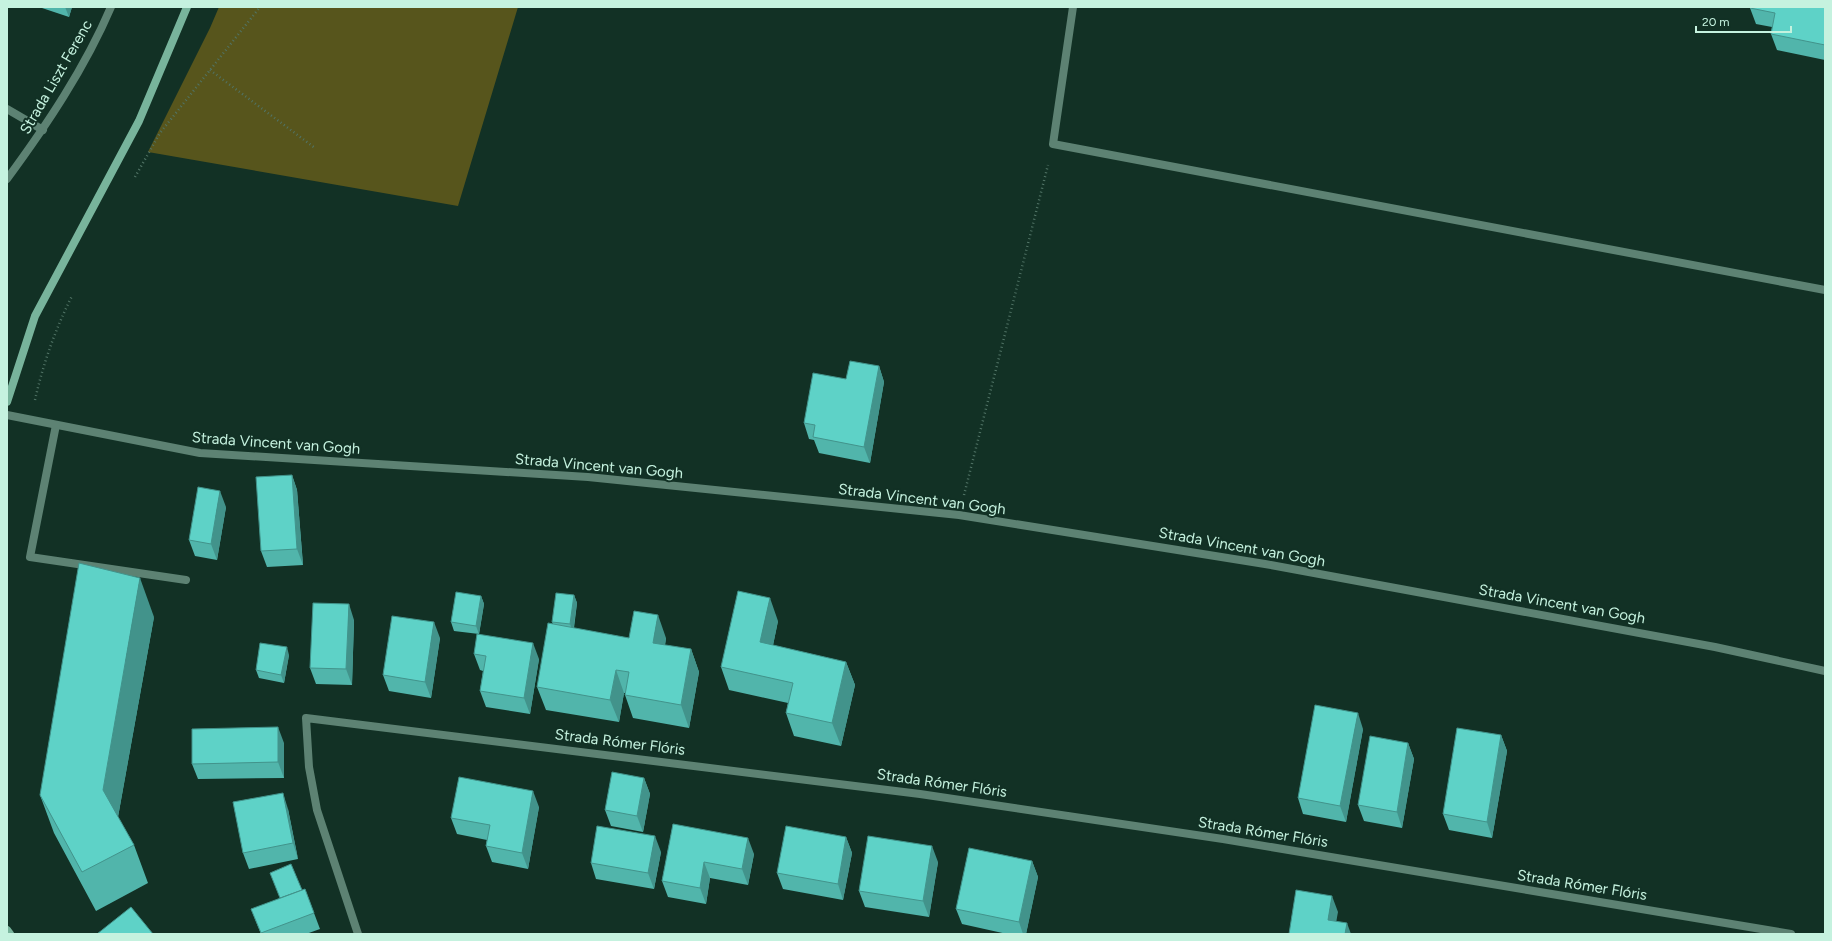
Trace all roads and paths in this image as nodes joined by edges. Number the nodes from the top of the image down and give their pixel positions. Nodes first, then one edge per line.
1 (111, 7) edge
2 (187, 7) edge
3 (260, 7) edge
4 (1073, 7) edge
5 (210, 70) junction
6 (7, 109) edge
7 (43, 130) junction
8 (1054, 144) junction
9 (315, 148) dead end
10 (7, 179) edge
11 (133, 180) dead end
12 (1825, 290) edge
13 (73, 293) dead end
14 (7, 402) edge
15 (7, 415) edge
16 (31, 420) junction
17 (56, 425) junction
18 (959, 515) junction
19 (186, 580) dead end
20 (1825, 671) edge
21 (7, 930) edge
22 (10, 934) edge
23 (358, 934) edge
24 (1791, 934) edge

1 - 7 street, Strada Liszt Ferenc
2 - 14 street
3 - 5 path
4 - 8 street
5 - 9 path
5 - 11 path
6 - 7 street
7 - 10 street, Strada Liszt Ferenc
8 - 12 street
8 - 18 path
13 - 16 path
15 - 16 street, Strada Vincent van Gogh
16 - 17 street, Strada Vincent van Gogh
17 - 18 street, Strada Vincent van Gogh
17 - 19 street
18 - 20 street, Strada Vincent van Gogh
21 - 22 street
23 - 24 street, Strada Rómer Flóris

